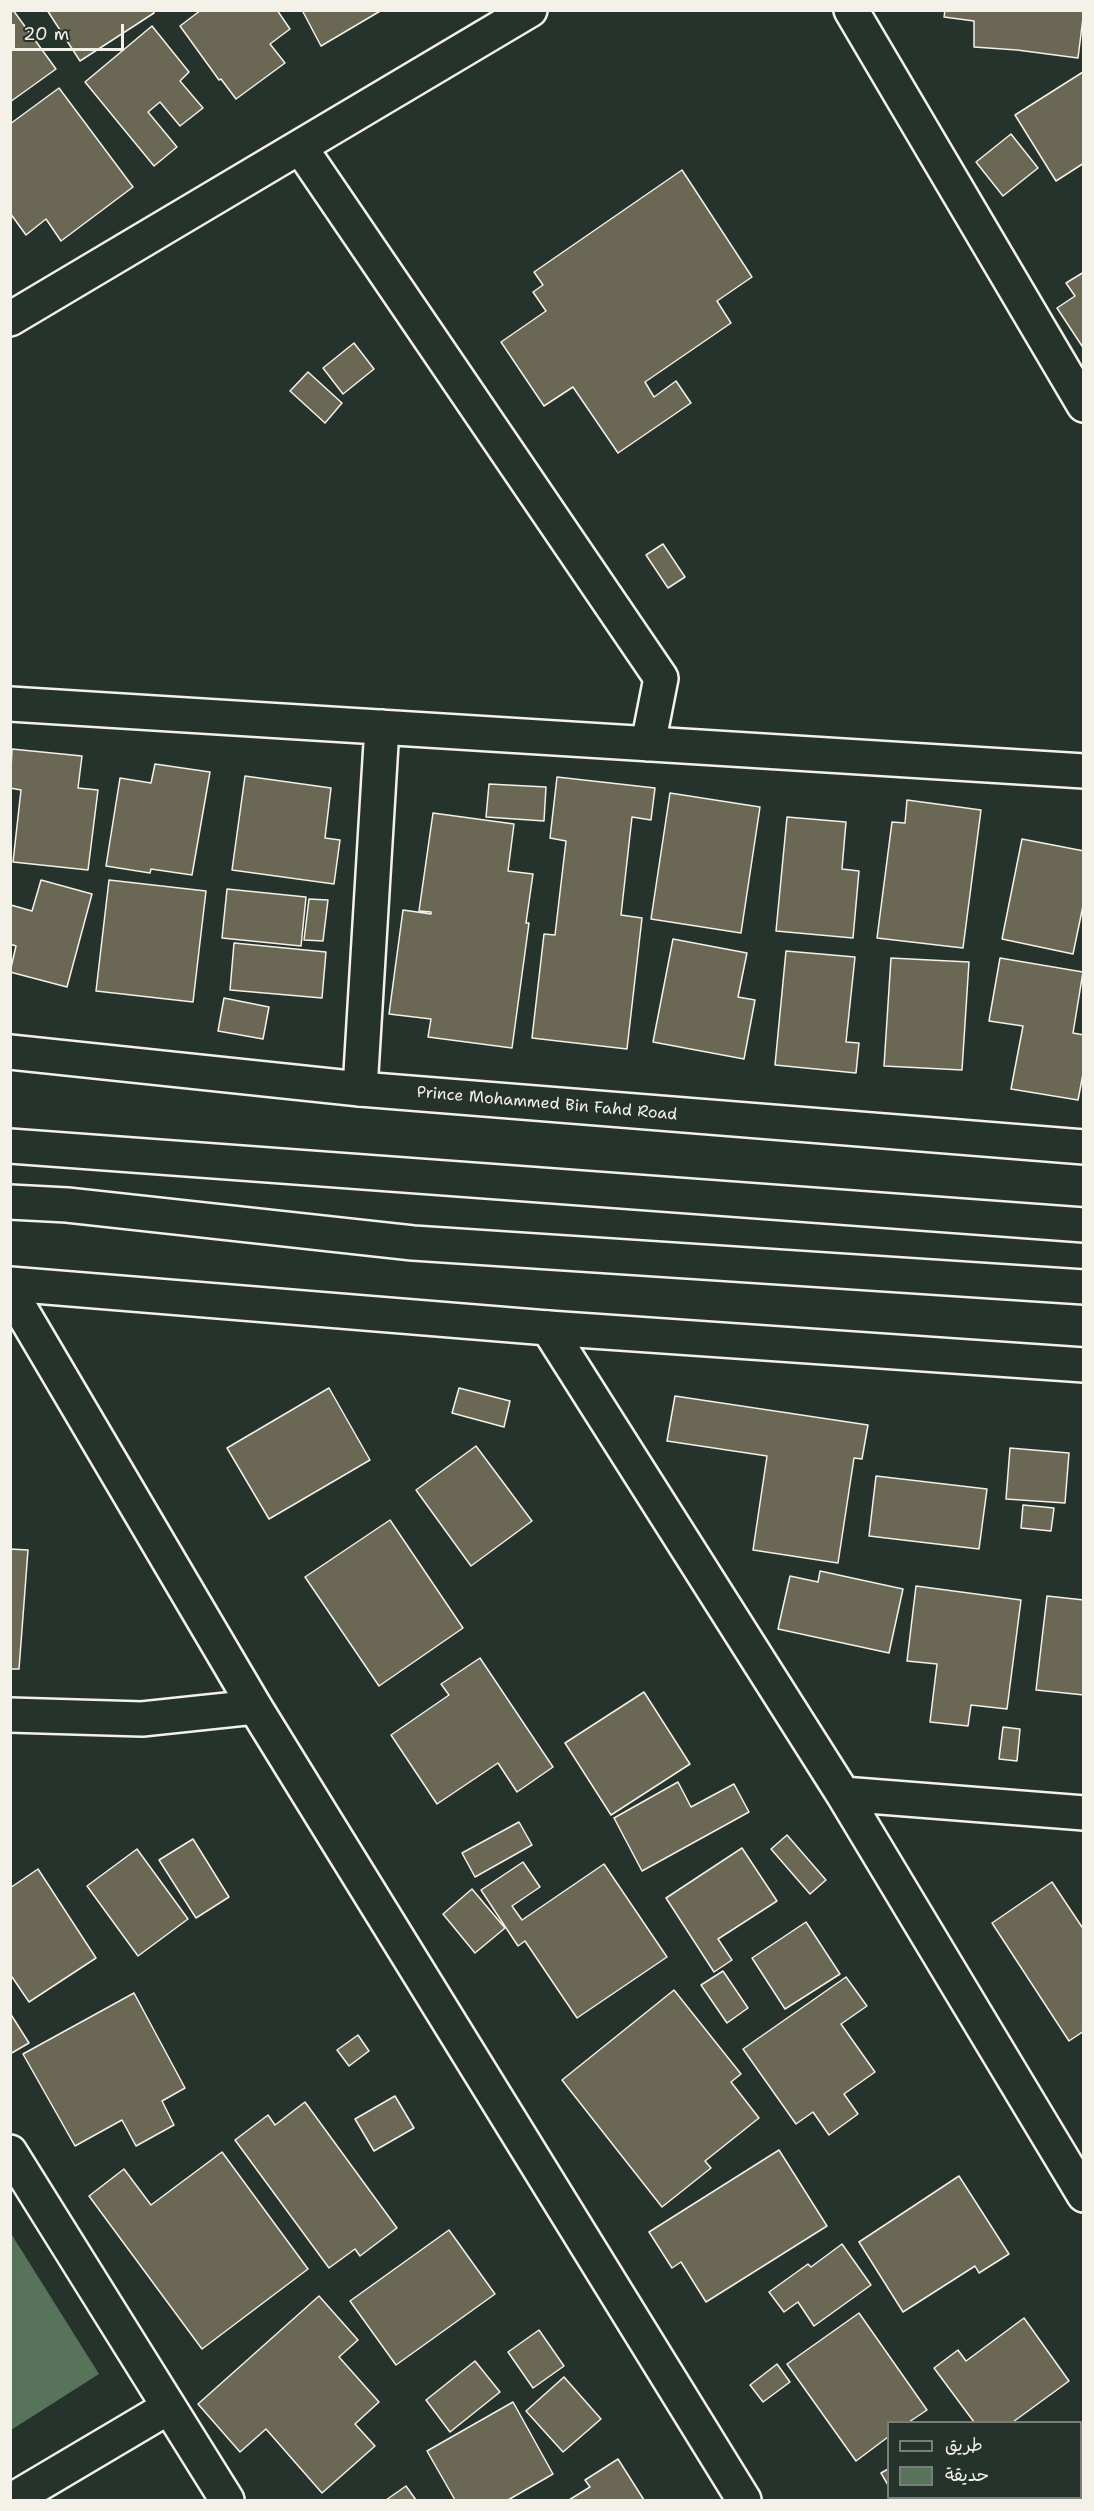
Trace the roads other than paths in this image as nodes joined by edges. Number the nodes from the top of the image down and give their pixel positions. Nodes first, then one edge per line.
1 (530, 10) edge
2 (851, 10) edge
3 (300, 147) junction
4 (10, 319) edge
5 (1083, 405) edge
6 (10, 704) edge
7 (382, 727) junction
8 (648, 744) junction
9 (1083, 771) edge
10 (10, 1052) edge
11 (360, 1089) junction
12 (10, 1146) edge
13 (1083, 1146) edge
14 (10, 1202) edge
15 (1083, 1225) edge
16 (10, 1284) edge
17 (1083, 1287) edge
18 (10, 1291) edge
19 (548, 1328) junction
20 (1083, 1365) edge
21 (255, 1707) junction
22 (10, 1715) edge
23 (843, 1794) junction
24 (1083, 1813) edge
25 (10, 2152) edge
26 (1083, 2195) edge
27 (169, 2407) junction
28 (12, 2500) edge
29 (227, 2500) edge
30 (744, 2500) edge

1 - 3 main road
2 - 5 main road
3 - 4 main road
3 - 8 main road
6 - 7 main road
7 - 8 main road
7 - 11 main road
8 - 9 main road
10 - 11 main road, Prince Mohammed Bin Fahd Road
11 - 13 main road, Prince Mohammed Bin Fahd Road
12 - 15 main road
14 - 17 main road
16 - 19 main road
18 - 21 main road
19 - 20 main road
19 - 23 main road
21 - 22 main road
21 - 30 main road
23 - 24 main road
23 - 26 main road
25 - 27 main road
27 - 28 main road
27 - 29 main road

